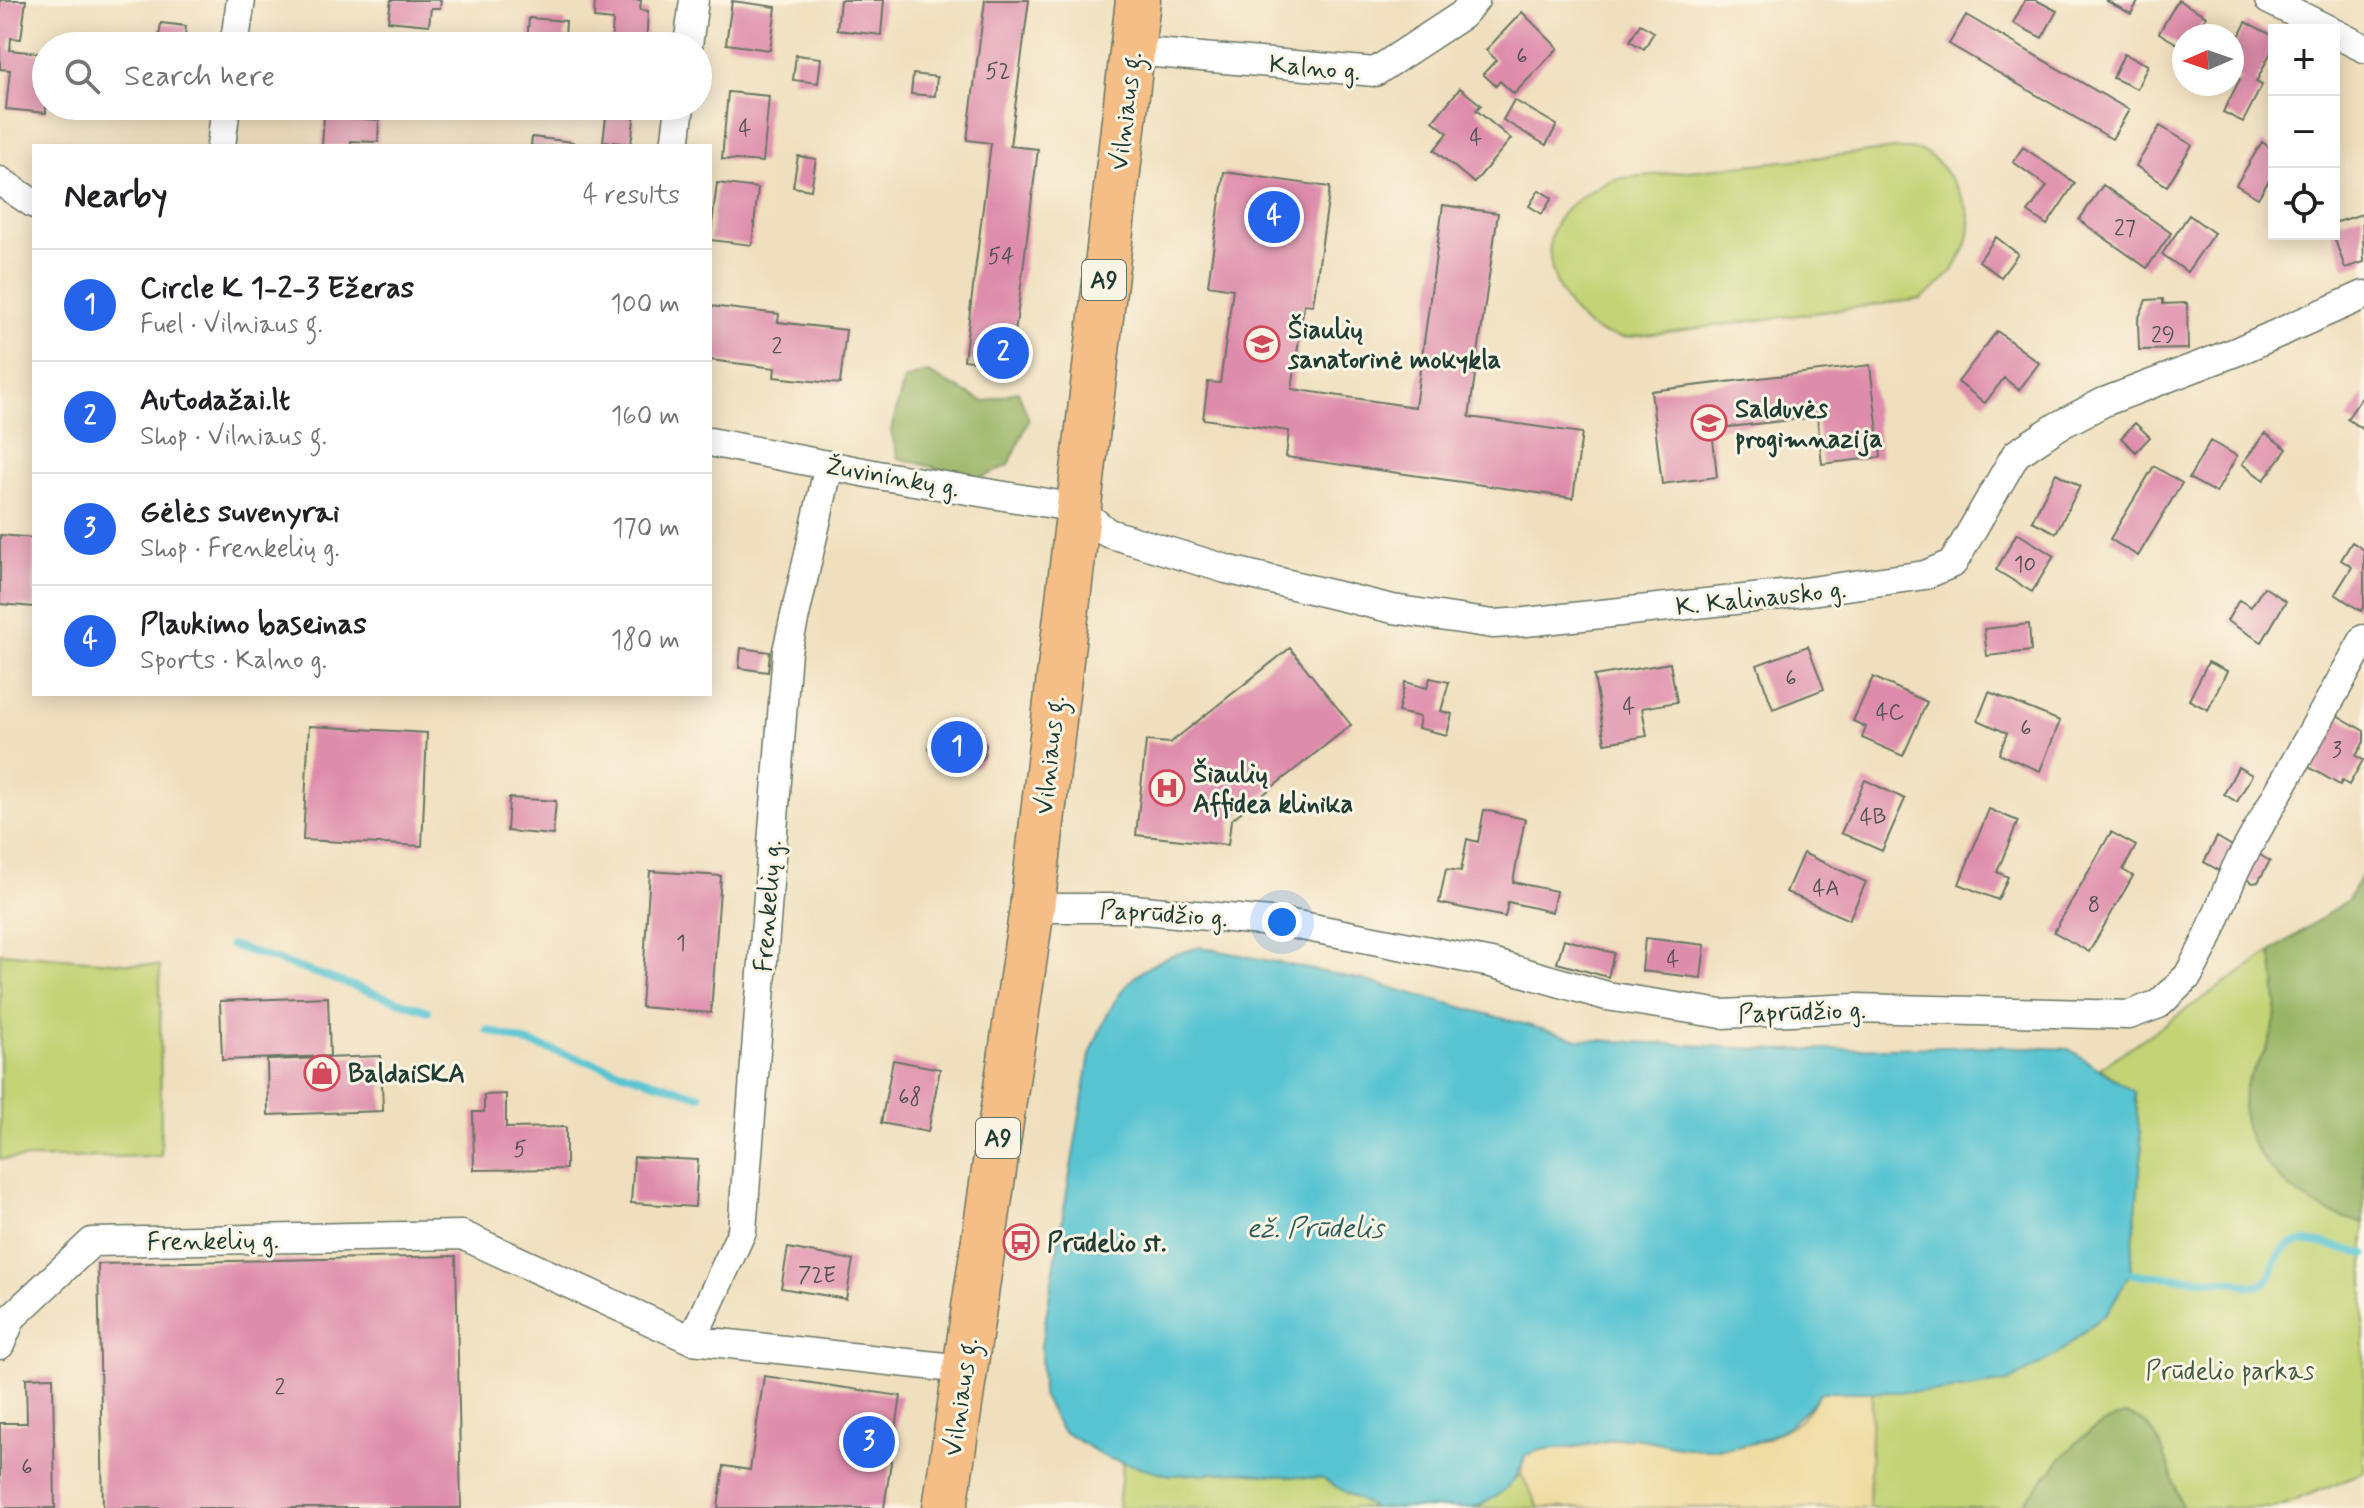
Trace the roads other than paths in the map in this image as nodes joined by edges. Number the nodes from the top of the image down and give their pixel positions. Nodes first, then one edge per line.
1 (241, 0) edge
2 (694, 0) edge
3 (1138, 0) edge
4 (1475, 0) edge
5 (2269, 0) edge
6 (2317, 24) edge
7 (236, 32) edge
8 (690, 32) edge
9 (2340, 36) edge
10 (2364, 48) edge
11 (1132, 51) junction
12 (224, 120) edge
13 (678, 120) edge
14 (221, 144) edge
15 (675, 144) edge
16 (0, 181) edge
17 (32, 203) edge
18 (2364, 295) edge
19 (712, 442) edge
20 (829, 465) junction
21 (1077, 508) junction
22 (2364, 639) edge
23 (1032, 908) junction
24 (692, 1340) junction
25 (0, 1345) edge
26 (964, 1369) junction
27 (945, 1508) edge

1 - 7 street
2 - 8 street
3 - 11 highway, Vilniaus g. / A9
4 - 11 street, Kalno g.
5 - 6 street
9 - 10 street
11 - 21 highway, Vilniaus g. / A9
12 - 14 street
13 - 15 street
16 - 17 street
18 - 21 street, K. Kalinausko g.
19 - 20 street, Žuvininkų g.
20 - 21 street, Žuvininkų g.
20 - 24 street, Frenkelių g.
21 - 23 highway, Vilniaus g. / A9
22 - 23 street, Paprūdžio g.
23 - 26 highway, Vilniaus g. / A9
24 - 25 street, Frenkelių g.
24 - 26 street, Frenkelių g.
26 - 27 highway, Vilniaus g. / A9

